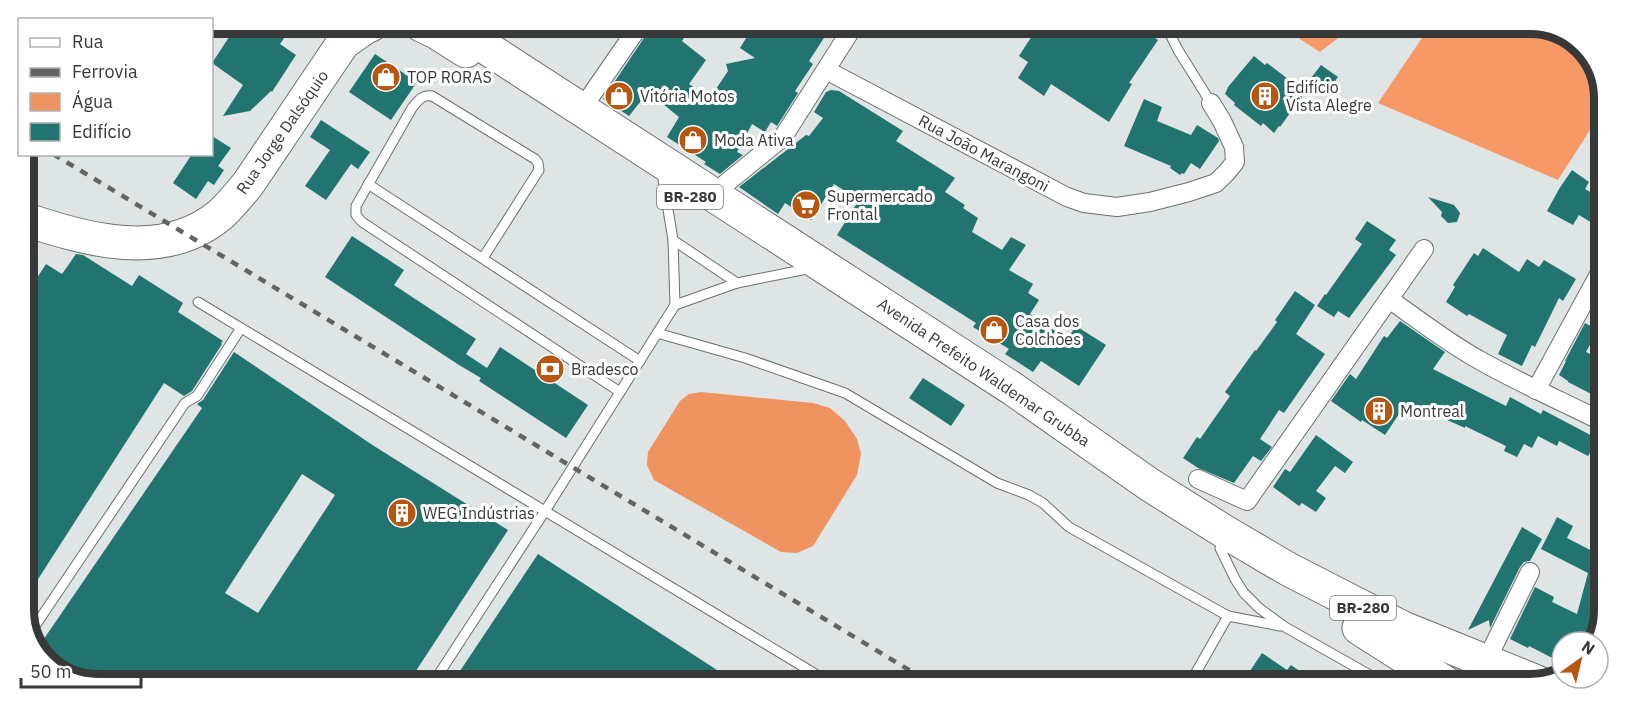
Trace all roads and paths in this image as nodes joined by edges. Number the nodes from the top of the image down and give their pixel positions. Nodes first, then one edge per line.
1 (343, 34) edge
2 (437, 34) edge
3 (465, 34) edge
4 (633, 34) edge
5 (849, 34) edge
6 (1170, 34) edge
7 (826, 70) junction
8 (1211, 103) joint
9 (581, 110) junction
10 (663, 179) junction
11 (368, 184) junction
12 (712, 194) junction
13 (35, 227) edge
14 (673, 240) junction
15 (1424, 249) dead end
16 (483, 258) junction
17 (802, 270) junction
18 (737, 283) junction
19 (1593, 285) edge
20 (1389, 299) junction
21 (198, 302) dead end
22 (675, 305) junction
23 (241, 328) junction
24 (657, 333) junction
25 (640, 361) junction
26 (1536, 390) junction
27 (620, 392) junction
28 (1594, 417) edge
29 (1198, 479) dead end
30 (545, 511) junction
31 (1220, 548) junction
32 (1530, 572) dead end
33 (1228, 616) junction
34 (36, 624) edge
35 (1285, 627) junction
36 (439, 674) edge
37 (815, 674) edge
38 (1195, 674) edge
39 (1365, 674) edge
40 (1431, 674) edge
41 (1506, 674) edge

1 - 13 highway, Rua Jorge Dalsóquio
2 - 10 highway, Avenida Prefeito Waldemar Grubba / BR-280
3 - 9 highway, Avenida Prefeito Waldemar Grubba / BR-280
4 - 9 street
5 - 7 street
6 - 8 lane
7 - 8 street, Rua João Marangoni
7 - 12 street
9 - 12 highway, Avenida Prefeito Waldemar Grubba / BR-280
10 - 14 lane
10 - 17 highway, Avenida Prefeito Waldemar Grubba / BR-280
11 - 16 lane
11 - 16 lane
11 - 27 lane
12 - 41 highway, Avenida Prefeito Waldemar Grubba / BR-280
14 - 18 lane
14 - 22 lane
15 - 20 street
16 - 25 lane
17 - 18 lane
17 - 31 highway, Avenida Prefeito Waldemar Grubba / BR-280
18 - 22 lane
19 - 26 street
20 - 26 street
20 - 29 street
21 - 23 lane
22 - 24 lane
23 - 30 lane
23 - 34 lane
24 - 25 lane
24 - 33 lane
25 - 27 lane
26 - 28 street
27 - 30 lane
30 - 36 lane
30 - 37 lane
31 - 35 lane
31 - 40 highway, Avenida Prefeito Waldemar Grubba / BR-280
32 - 41 street
33 - 35 lane
33 - 38 lane
35 - 39 lane

